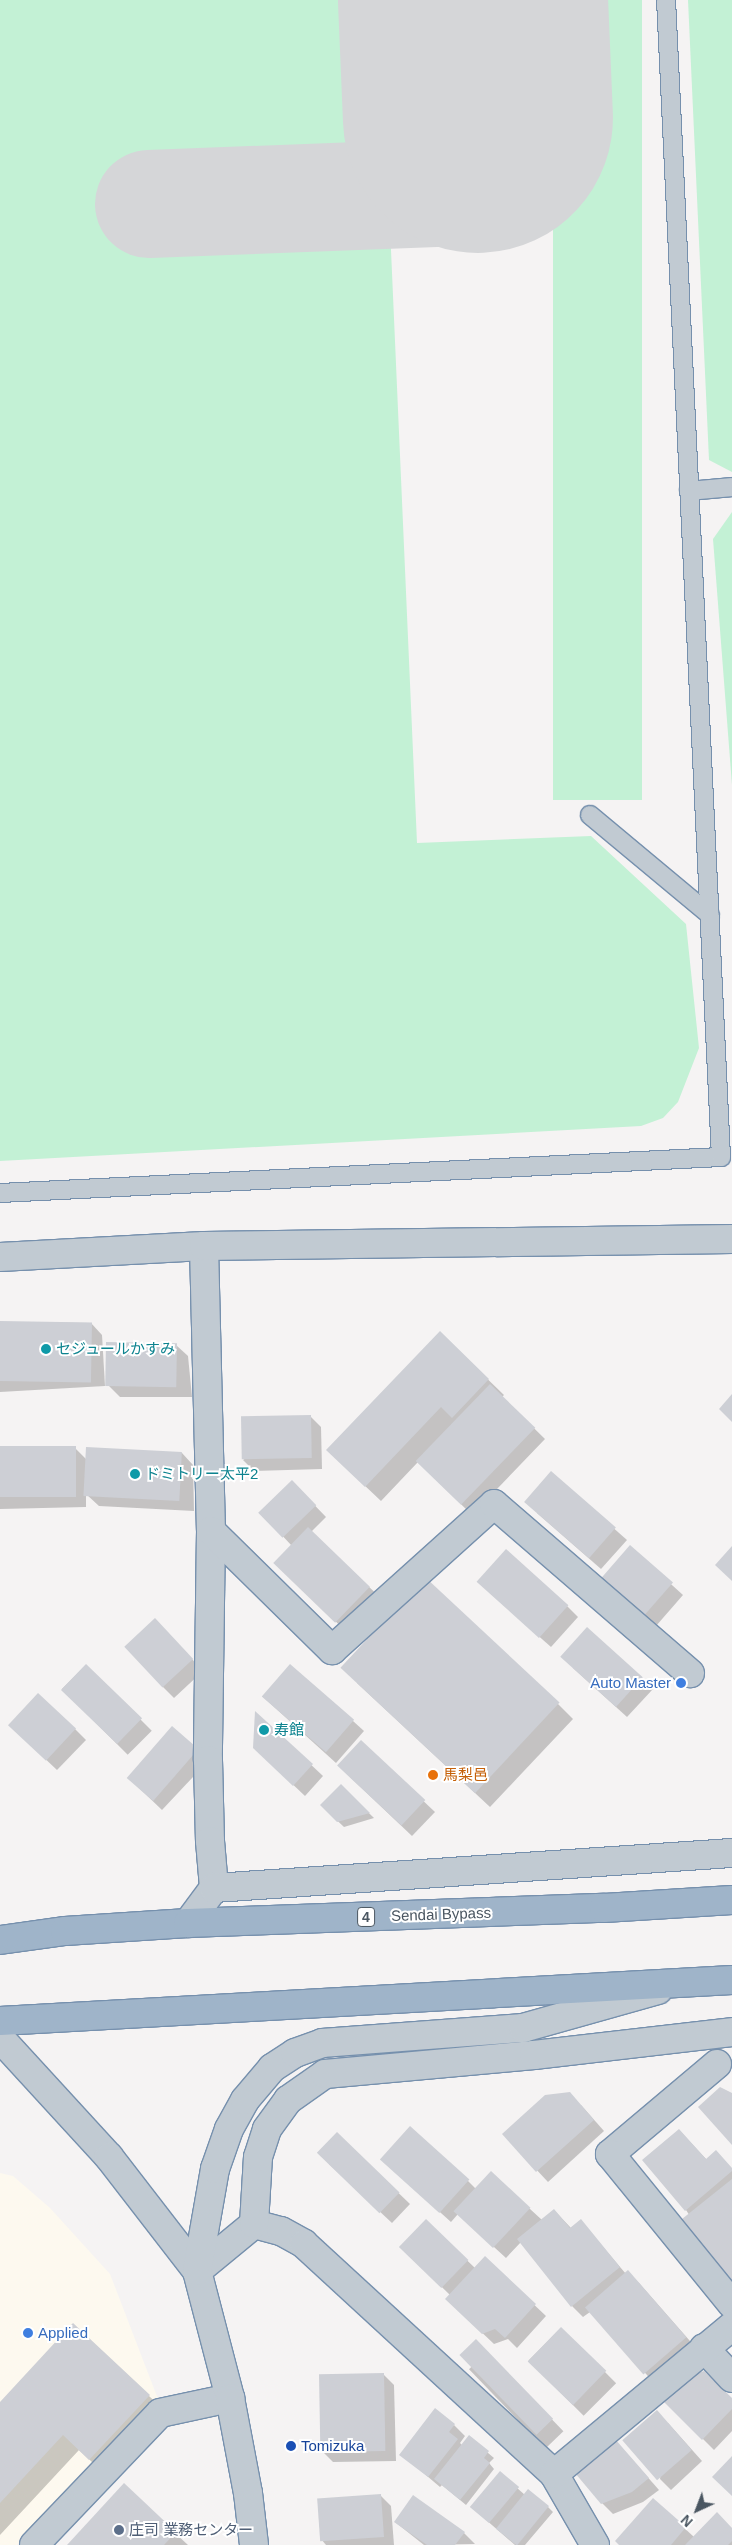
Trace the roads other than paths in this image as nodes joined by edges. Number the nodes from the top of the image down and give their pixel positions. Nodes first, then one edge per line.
1 (666, 0) edge
2 (732, 487) edge
3 (689, 491) junction
4 (590, 815) dead end
5 (710, 915) junction
6 (0, 1194) edge
7 (732, 1239) edge
8 (204, 1246) junction
9 (0, 1257) edge
10 (211, 1531) junction
11 (690, 1673) dead end
12 (732, 1853) edge
13 (214, 1888) junction
14 (732, 1900) edge
15 (188, 1923) junction
16 (0, 1940) edge
17 (732, 1980) edge
18 (684, 1982) junction
19 (0, 2021) edge
20 (732, 2032) edge
21 (0, 2038) edge
22 (717, 2064) dead end
23 (254, 2224) junction
24 (197, 2271) junction
25 (732, 2304) edge
26 (732, 2326) edge
27 (704, 2348) junction
28 (732, 2378) edge
29 (230, 2398) junction
30 (554, 2474) junction
31 (34, 2545) edge
32 (254, 2545) edge
33 (595, 2545) edge

1 - 3 lane
2 - 3 lane
3 - 5 lane
4 - 5 lane
5 - 6 lane
7 - 8 street
8 - 9 street
8 - 10 street
10 - 11 street
10 - 13 street
12 - 13 street
13 - 15 street
14 - 15 highway, Sendai Bypass / 4
15 - 16 highway, Sendai Bypass / 4
17 - 18 highway
18 - 19 highway
18 - 24 street
20 - 23 street
21 - 24 street
22 - 25 street
23 - 24 street
23 - 30 street
24 - 29 street
26 - 27 street
27 - 28 street
27 - 30 street
29 - 31 street
29 - 32 street
30 - 33 street

